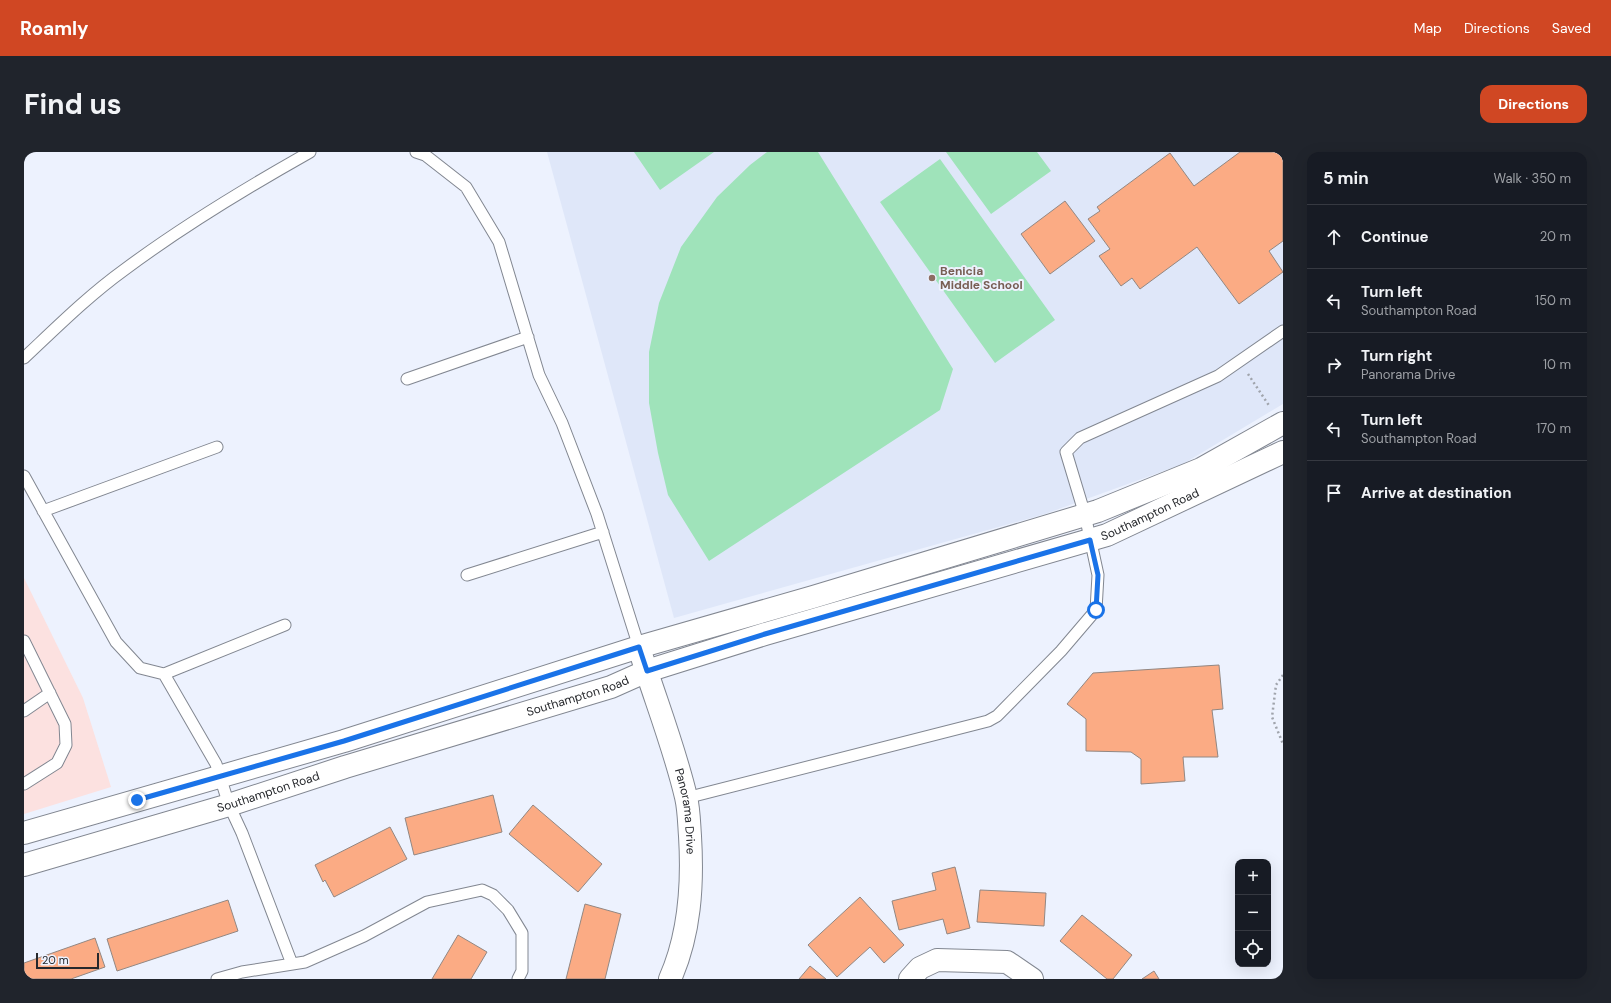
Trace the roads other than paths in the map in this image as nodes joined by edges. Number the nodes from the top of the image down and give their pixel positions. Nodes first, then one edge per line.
1 (310, 152) edge
2 (416, 152) edge
3 (1283, 331) edge
4 (528, 337) junction
5 (24, 358) edge
6 (407, 379) dead end
7 (1282, 424) edge
8 (217, 447) dead end
9 (1283, 452) edge
10 (24, 476) edge
11 (43, 511) junction
12 (1085, 515) junction
13 (603, 532) junction
14 (1090, 540) junction
15 (467, 575) dead end
16 (285, 625) dead end
17 (24, 641) edge
18 (639, 647) junction
19 (647, 671) junction
20 (164, 674) junction
21 (50, 693) junction
22 (24, 711) edge
23 (220, 776) junction
24 (24, 784) edge
25 (686, 798) junction
26 (229, 805) junction
27 (24, 833) edge
28 (24, 865) edge
29 (292, 964) junction
30 (217, 979) edge
31 (518, 979) edge
32 (670, 979) edge
33 (910, 979) edge
34 (1032, 979) edge

1 - 5 lane
2 - 4 lane
3 - 12 lane
4 - 6 lane
4 - 13 lane
7 - 12 street, Southampton Road
8 - 11 lane
9 - 14 street, Southampton Road
10 - 11 lane
11 - 20 lane
12 - 14 lane
12 - 18 street, Southampton Road
13 - 15 lane
13 - 18 lane
14 - 19 street, Southampton Road
14 - 25 lane
16 - 20 lane
17 - 21 lane
18 - 19 street, Panorama Drive
18 - 23 street, Southampton Road
19 - 25 street, Panorama Drive
19 - 26 street, Southampton Road
20 - 23 lane
21 - 22 lane
21 - 24 lane
23 - 26 lane
23 - 27 street, Southampton Road
25 - 32 street, Panorama Drive
26 - 28 street, Southampton Road
26 - 29 lane
29 - 30 lane
29 - 31 lane
33 - 34 street

